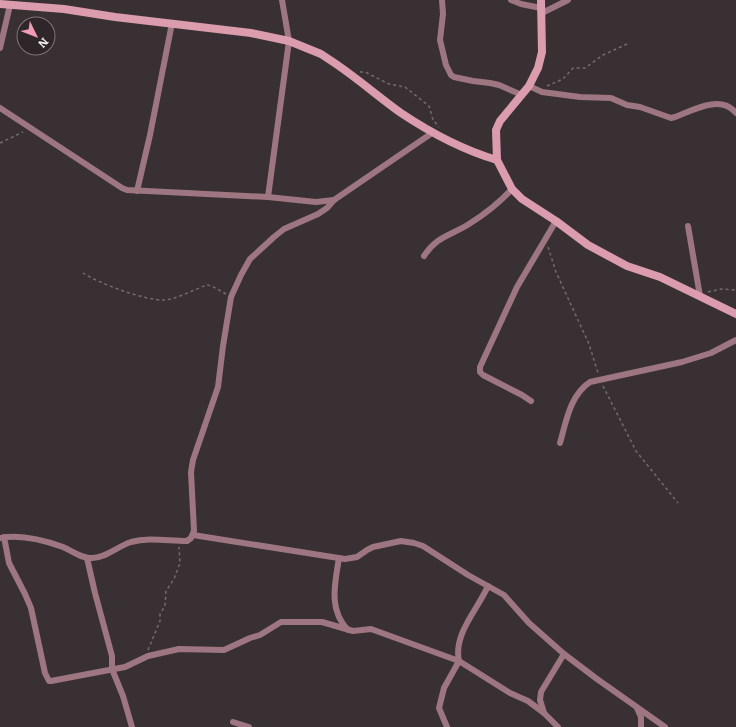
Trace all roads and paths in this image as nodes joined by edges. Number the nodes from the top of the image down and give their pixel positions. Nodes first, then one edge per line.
1 (282, 0) edge
2 (442, 0) edge
3 (511, 0) edge
4 (568, 0) edge
5 (0, 4) edge
6 (10, 5) junction
7 (542, 7) edge
8 (172, 23) junction
9 (289, 41) junction
10 (627, 44) dead end
11 (0, 48) edge
12 (346, 71) junction
13 (532, 88) junction
14 (522, 95) junction
15 (0, 108) edge
16 (736, 113) edge
17 (29, 128) junction
18 (442, 130) dead end
19 (432, 133) junction
20 (0, 143) edge
21 (497, 160) junction
22 (512, 189) junction
23 (137, 192) junction
24 (268, 197) junction
25 (334, 200) junction
26 (556, 221) junction
27 (688, 226) dead end
28 (545, 239) junction
29 (424, 256) dead end
30 (83, 273) dead end
31 (736, 290) edge
32 (700, 295) junction
33 (231, 297) junction
34 (736, 314) edge
35 (736, 340) edge
36 (600, 379) junction
37 (531, 401) dead end
38 (560, 443) dead end
39 (678, 503) dead end
40 (194, 535) junction
41 (2, 537) edge
42 (179, 541) junction
43 (87, 558) junction
44 (339, 558) junction
45 (488, 586) junction
46 (348, 630) junction
47 (564, 654) junction
48 (148, 656) junction
49 (459, 661) junction
50 (112, 669) junction
51 (638, 708) junction
52 (544, 713) junction
53 (233, 722) dead end
54 (132, 727) edge
55 (249, 727) edge
56 (447, 727) edge
57 (558, 727) edge
58 (641, 727) edge
59 (665, 727) edge

1 - 9 street
2 - 14 street
3 - 7 street
4 - 7 street
5 - 6 street
6 - 8 street
6 - 11 street
7 - 13 street
8 - 9 street
8 - 23 street
9 - 12 street
9 - 24 street
10 - 13 path
12 - 18 path
12 - 19 street
13 - 14 street
13 - 16 street
14 - 21 street
15 - 17 street
17 - 20 path
17 - 23 street
19 - 21 street
19 - 25 street
21 - 22 street
22 - 26 street
22 - 29 street
23 - 24 street
24 - 25 street
25 - 33 street
26 - 28 street
26 - 32 street
27 - 32 street
28 - 36 path
28 - 37 street
30 - 33 path
31 - 32 path
32 - 34 street
33 - 40 street
35 - 36 street
36 - 38 street
36 - 39 path
40 - 42 street
40 - 44 street
41 - 43 street
41 - 50 street
42 - 43 street
42 - 48 path
43 - 50 street
44 - 45 street
44 - 46 street
45 - 47 street
45 - 49 street
46 - 48 street
46 - 49 street
47 - 51 street
47 - 52 street
48 - 50 street
49 - 52 street
49 - 56 street
50 - 54 street
51 - 58 street
51 - 59 street
52 - 57 street
53 - 55 street

